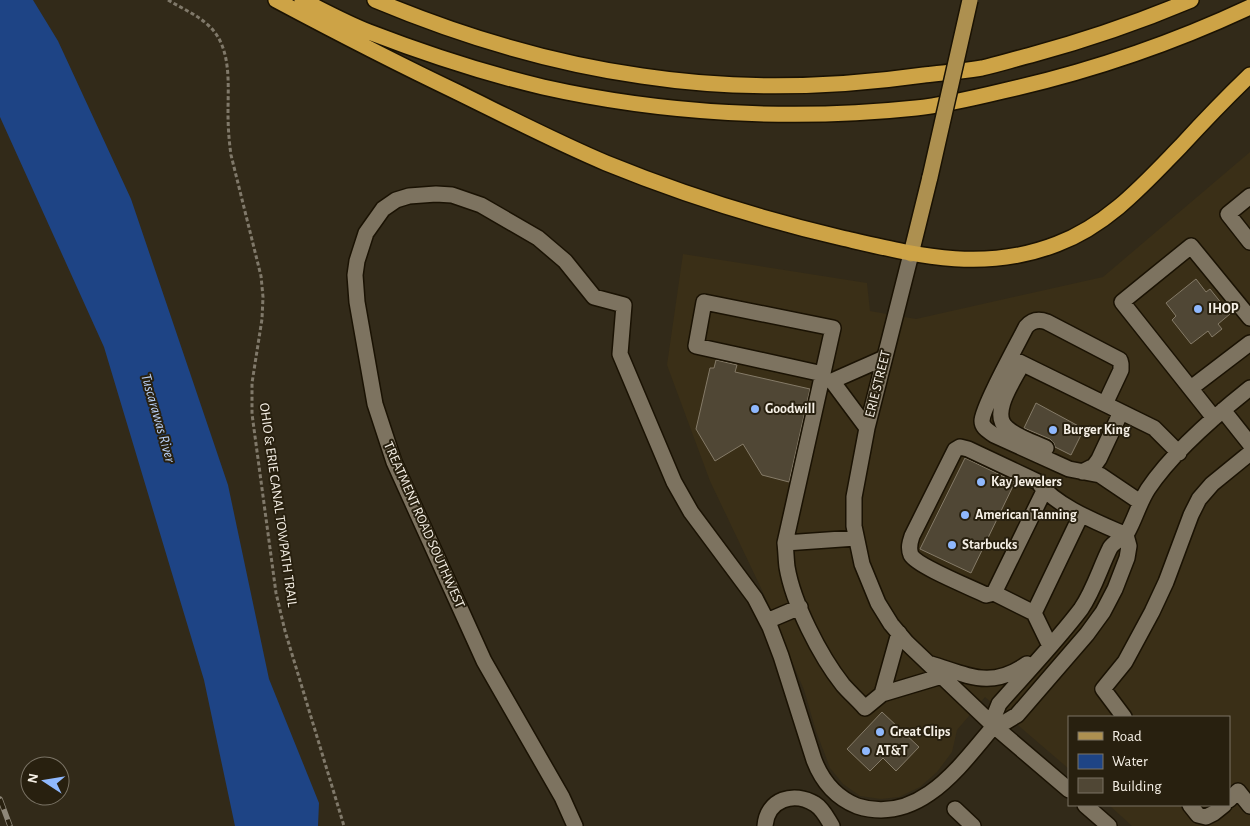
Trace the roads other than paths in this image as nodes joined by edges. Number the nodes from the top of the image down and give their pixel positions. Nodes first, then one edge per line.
1 (276, 0) edge
2 (302, 0) edge
3 (375, 0) edge
4 (970, 0) edge
5 (1191, 0) edge
6 (1250, 7) edge
7 (1250, 75) edge
8 (1250, 196) edge
9 (1250, 242) edge
10 (911, 254) junction
11 (1250, 318) edge
12 (1250, 343) edge
13 (884, 358) junction
14 (1017, 361) junction
15 (826, 378) junction
16 (1191, 388) junction
17 (1250, 388) edge
18 (1105, 404) junction
19 (1121, 412) junction
20 (1218, 414) junction
21 (867, 428) junction
22 (1250, 444) edge
23 (1179, 453) junction
24 (1250, 453) edge
25 (1082, 472) junction
26 (1044, 491) junction
27 (1140, 502) junction
28 (1081, 515) junction
29 (1126, 535) junction
30 (856, 538) junction
31 (785, 543) junction
32 (994, 593) junction
33 (800, 607) junction
34 (1034, 613) junction
35 (767, 621) junction
36 (899, 633) junction
37 (1048, 648) junction
38 (927, 663) junction
39 (942, 676) junction
40 (882, 694) junction
41 (1123, 716) edge
42 (994, 726) junction
43 (1068, 789) edge
44 (1230, 799) edge
45 (1086, 806) edge
46 (1191, 806) edge
47 (1223, 806) edge
48 (1250, 806) edge
49 (955, 810) dead end
50 (877, 819) edge
51 (575, 826) edge
52 (765, 826) edge
53 (832, 826) edge
54 (973, 826) edge
55 (1109, 826) edge

1 - 10 highway
2 - 6 highway
3 - 5 highway
4 - 10 main road, ERIE STREET, bridge
7 - 10 highway
8 - 9 street
10 - 13 street, ERIE STREET
11 - 16 street
12 - 16 street
13 - 15 street
13 - 21 street, ERIE STREET
14 - 18 street
14 - 18 street
14 - 25 street
15 - 15 street
15 - 21 street
15 - 31 street
16 - 20 street
17 - 20 street
18 - 19 street
19 - 23 street
19 - 25 street
20 - 22 street
20 - 23 street
21 - 30 street, ERIE STREET
23 - 27 street
24 - 41 street
25 - 27 street
26 - 28 street
26 - 32 street
26 - 32 street
27 - 29 street
28 - 29 street
28 - 34 street
29 - 37 street
29 - 42 street
30 - 31 street
30 - 36 street, ERIE STREET
31 - 33 street
32 - 34 street
33 - 35 street
33 - 40 street
34 - 37 street
35 - 50 street, TREATMENT ROAD SOUTHWEST
35 - 51 street, TREATMENT ROAD SOUTHWEST
36 - 38 street, ERIE STREET
36 - 40 street
37 - 38 street
37 - 42 street
38 - 39 street, ERIE STREET
39 - 40 street
39 - 42 street, ERIE STREET
42 - 43 street, ERIE STREET
42 - 50 street, TREATMENT ROAD SOUTHWEST
44 - 48 street
45 - 55 street
46 - 47 street
49 - 54 street
52 - 53 street

